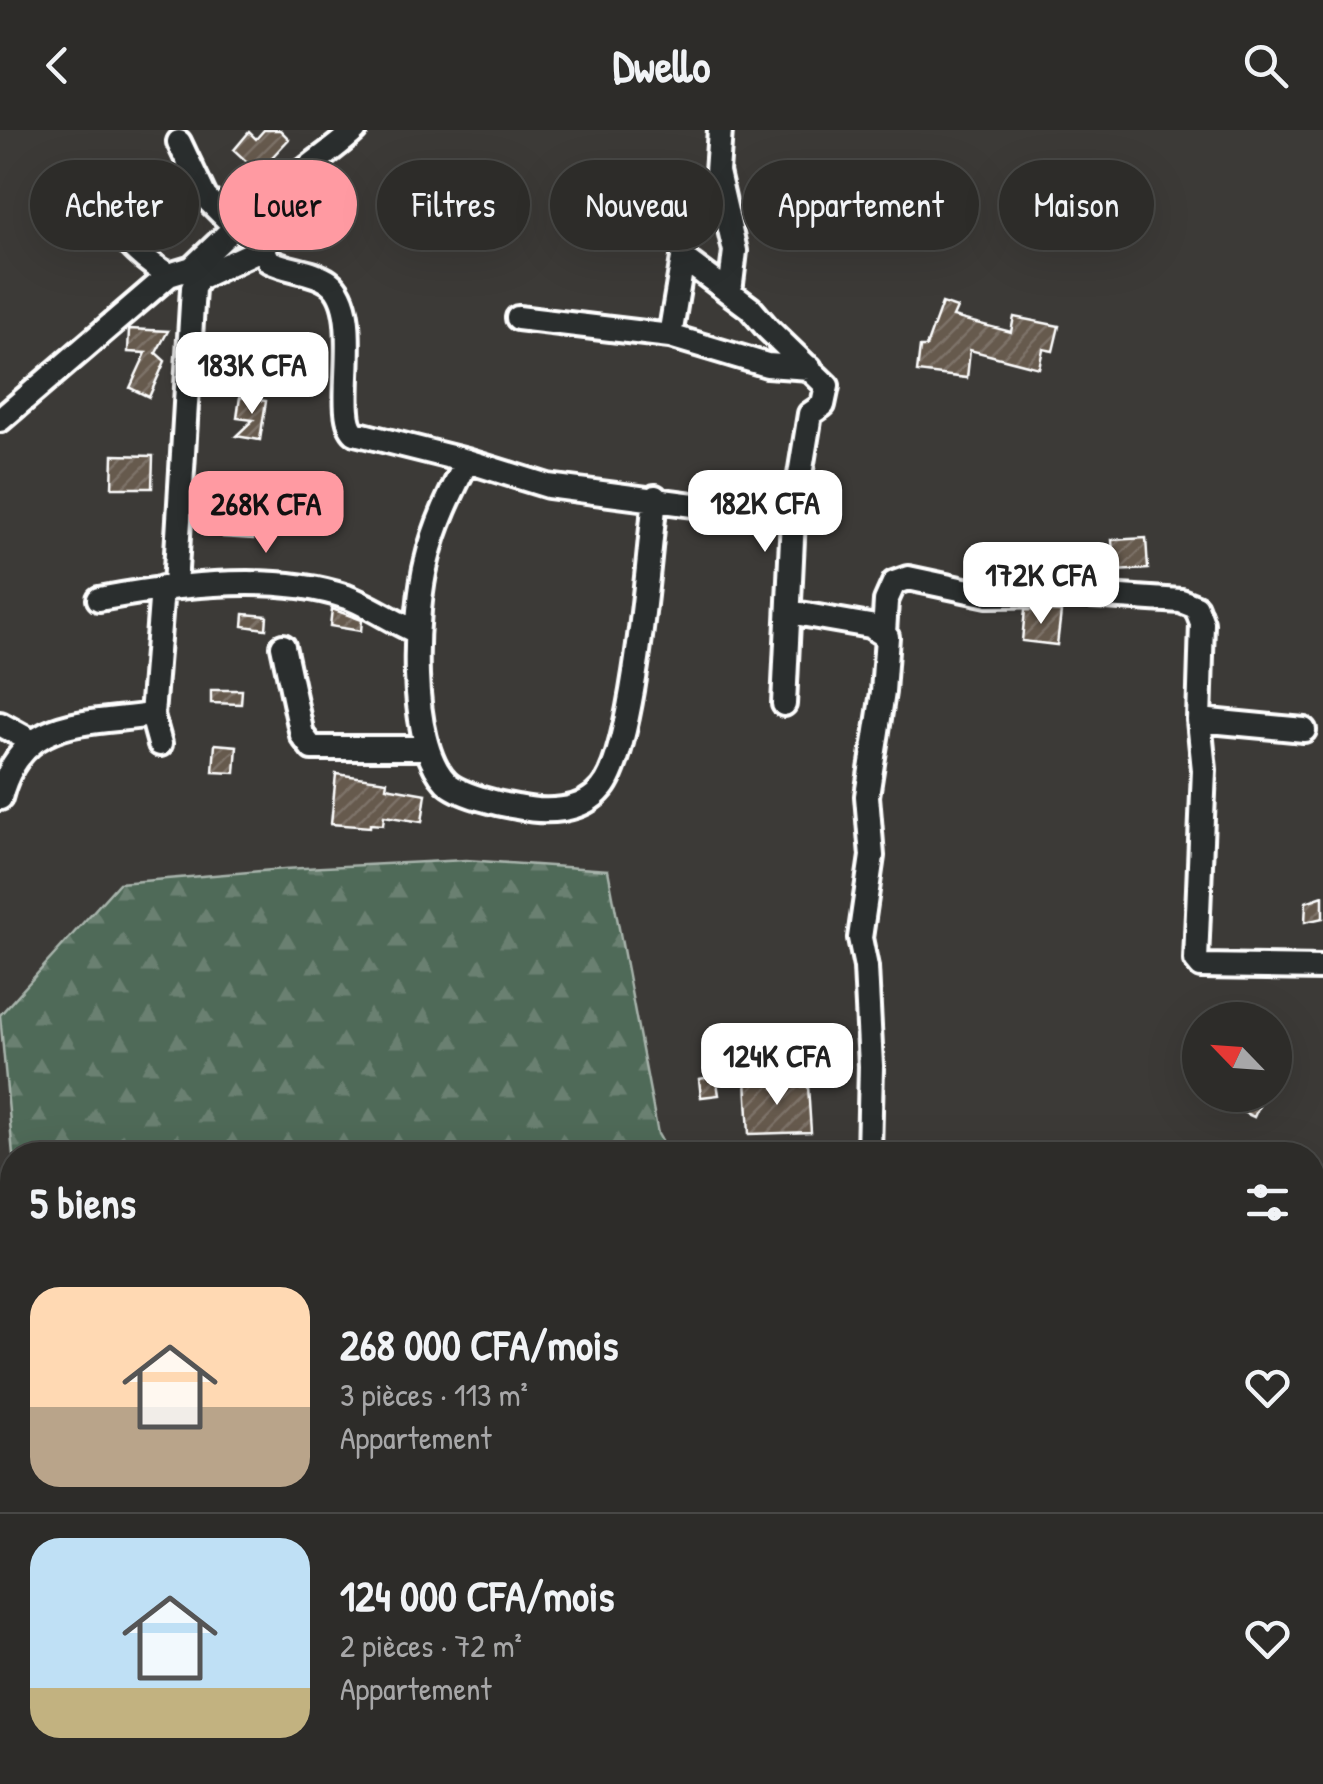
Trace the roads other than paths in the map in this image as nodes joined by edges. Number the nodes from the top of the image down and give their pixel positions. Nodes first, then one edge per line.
1 (355, 130) edge
2 (720, 130) edge
3 (179, 142) dead end
4 (318, 160) edge
5 (718, 160) edge
6 (723, 198) edge
7 (219, 211) edge
8 (219, 245) edge
9 (135, 250) edge
10 (258, 250) edge
11 (264, 250) edge
12 (684, 250) edge
13 (683, 258) junction
14 (196, 273) junction
15 (169, 274) junction
16 (730, 292) junction
17 (750, 308) junction
18 (518, 318) dead end
19 (670, 336) junction
20 (766, 366) junction
21 (810, 368) junction
22 (0, 420) edge
23 (467, 461) junction
24 (655, 498) junction
25 (793, 518) junction
26 (169, 587) junction
27 (99, 598) dead end
28 (789, 612) junction
29 (417, 632) junction
30 (884, 632) junction
31 (283, 646) dead end
32 (784, 704) dead end
33 (152, 715) junction
34 (1199, 720) junction
35 (0, 724) edge
36 (1304, 730) dead end
37 (33, 742) junction
38 (160, 744) dead end
39 (427, 748) junction
40 (0, 798) edge
41 (1323, 968) edge
42 (869, 1142) edge

1 - 4 street
2 - 5 street
3 - 7 street
6 - 16 street
8 - 14 street
9 - 15 street
10 - 14 street
11 - 23 street
12 - 13 street
13 - 16 street
13 - 19 street
14 - 15 street
14 - 26 street
15 - 22 street
16 - 17 street
17 - 20 street
17 - 21 street
18 - 19 street
19 - 20 street
20 - 21 street
21 - 25 street
23 - 24 street
23 - 29 street
24 - 25 street
24 - 39 street
25 - 28 street
26 - 27 street
26 - 29 street
26 - 33 street
28 - 30 street
28 - 32 street
29 - 39 street
30 - 34 street
30 - 42 street
31 - 39 street
33 - 37 street
33 - 38 street
34 - 36 street
34 - 41 street
35 - 37 street
37 - 40 street

